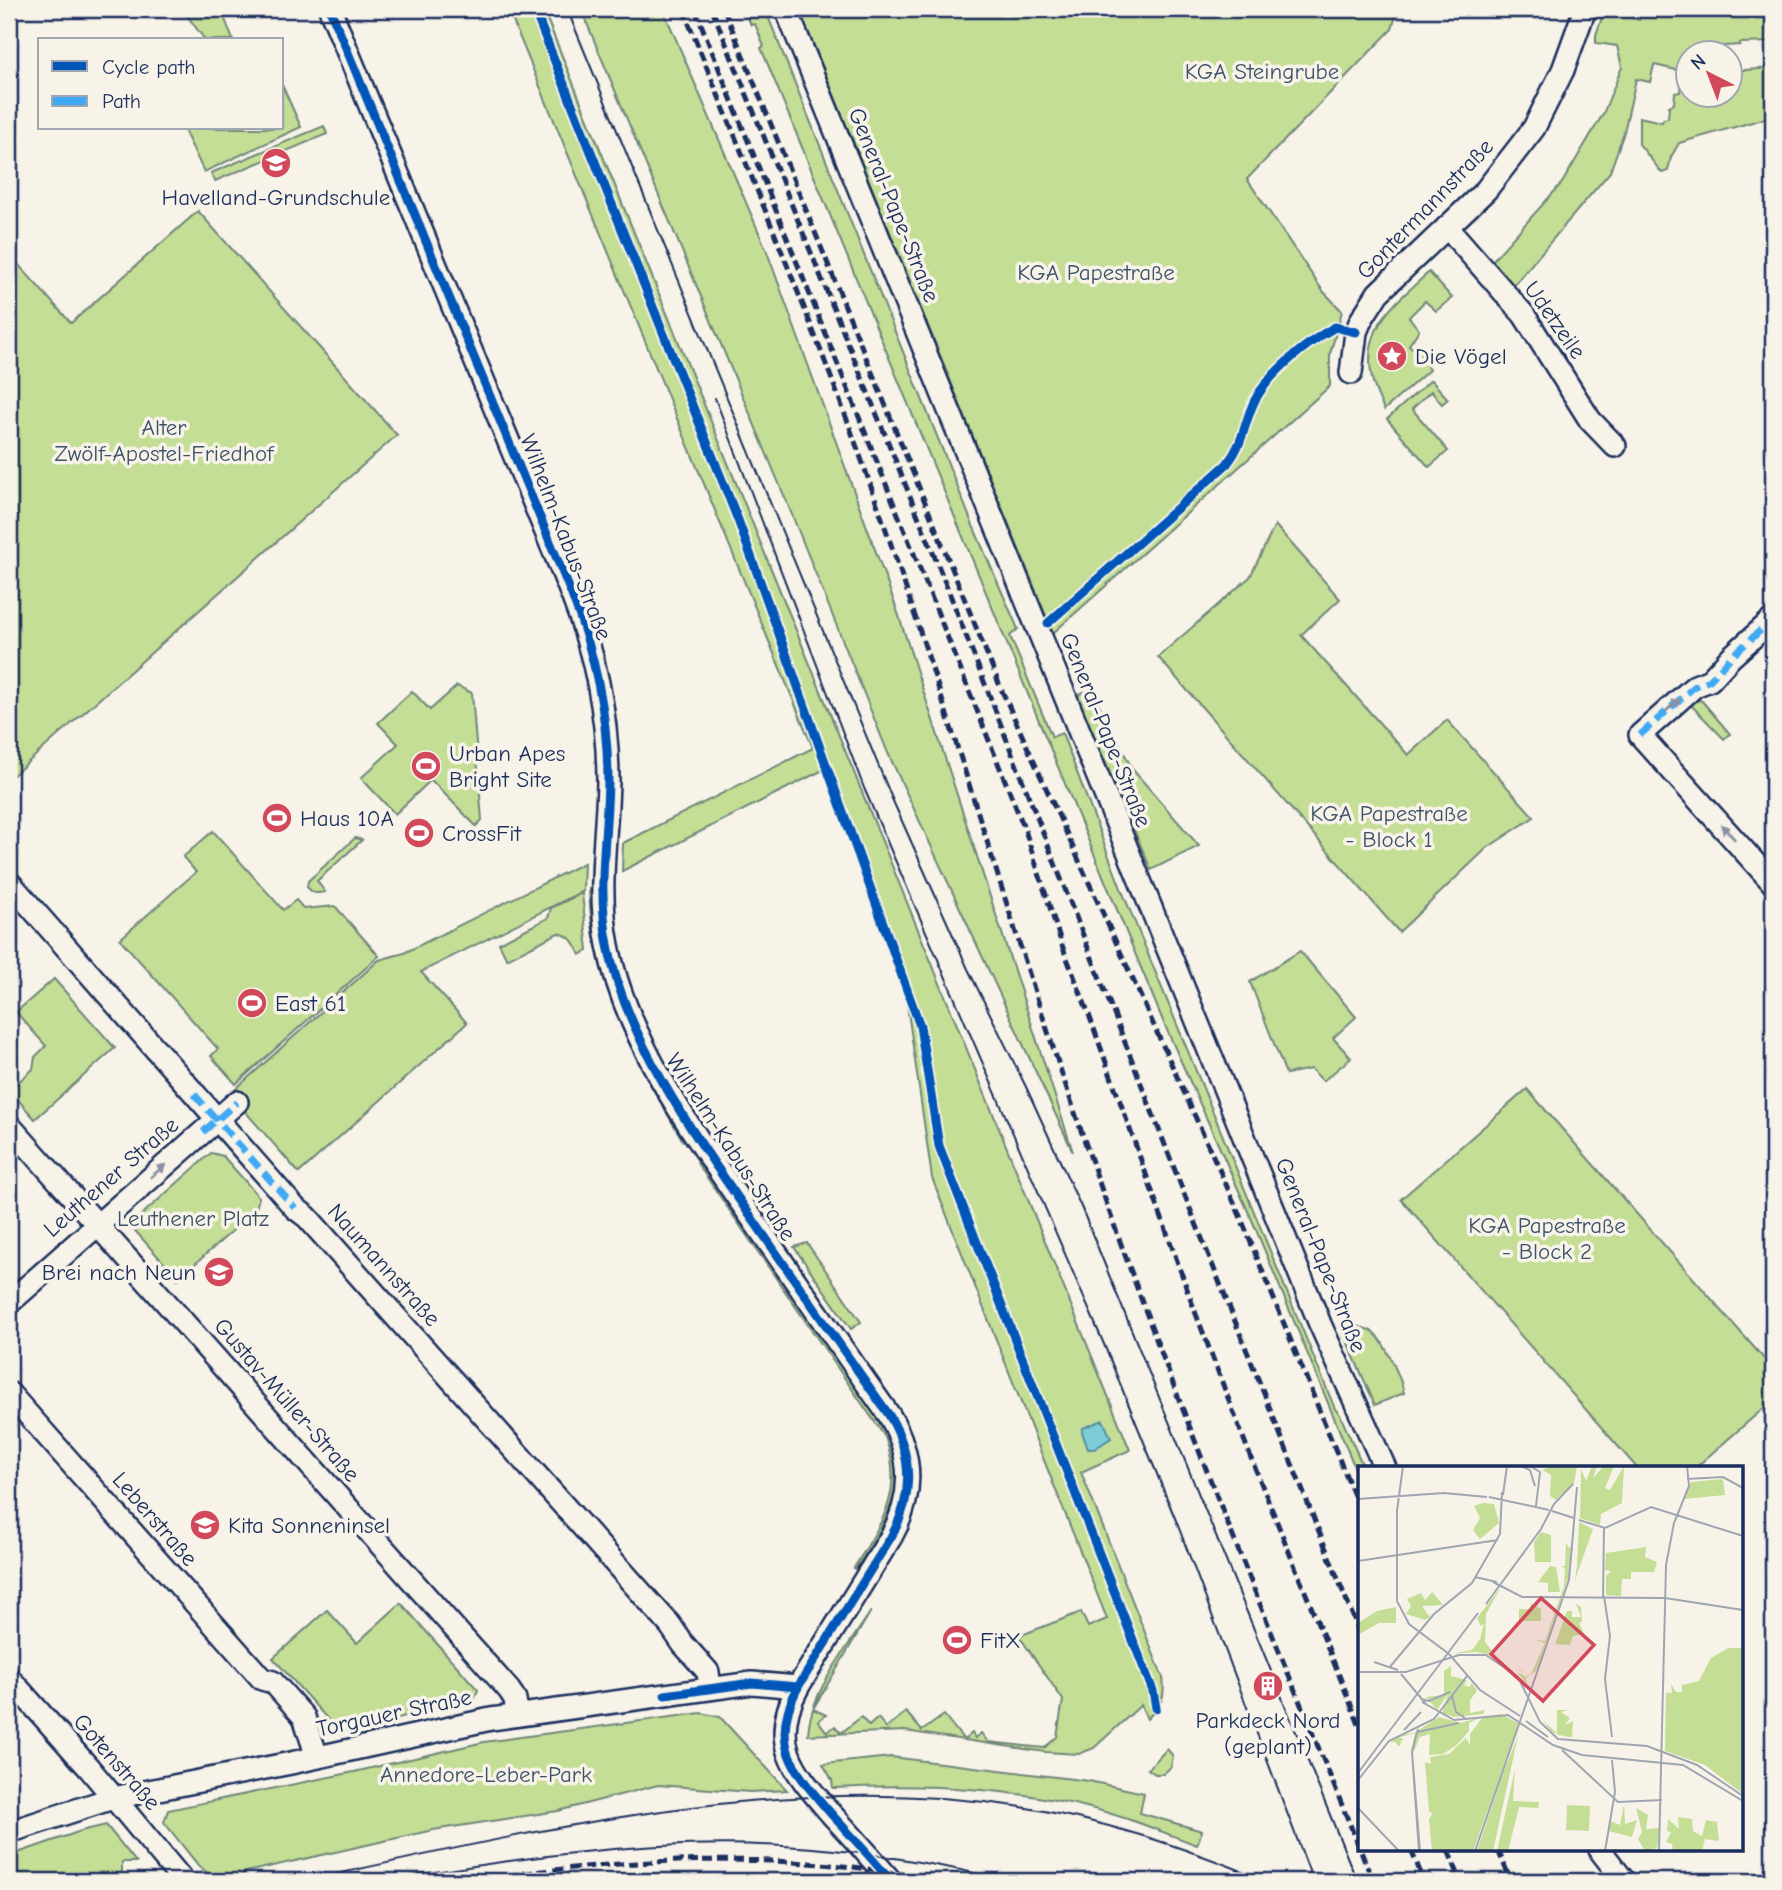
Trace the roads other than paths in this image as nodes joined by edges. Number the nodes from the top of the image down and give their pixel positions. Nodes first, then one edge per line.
1 (330, 9) edge
2 (786, 9) edge
3 (1585, 9) edge
4 (1447, 228) junction
5 (1351, 373) dead end
6 (1615, 446) dead end
7 (1773, 619) edge
8 (9, 882) edge
9 (1773, 883) edge
10 (237, 1102) dead end
11 (217, 1119) junction
12 (9, 1125) edge
13 (97, 1225) junction
14 (9, 1303) edge
15 (9, 1393) edge
16 (1384, 1466) edge
17 (9, 1678) edge
18 (798, 1687) junction
19 (710, 1688) junction
20 (517, 1715) junction
21 (317, 1757) junction
22 (113, 1797) junction
23 (9, 1832) edge
24 (1602, 1852) edge
25 (183, 1881) edge
26 (891, 1881) edge
27 (1624, 1881) edge

1 - 18 street, Wilhelm-Kabus-Straße
2 - 16 street, General-Pape-Straße
3 - 4 street, Gontermannstraße
4 - 5 street, Gontermannstraße
4 - 6 street, Udetzeile
9 -> 7 street
8 - 11 street, Naumannstraße
10 - 11 street, Leuthener Straße
13 -> 11 street, Leuthener Straße
11 - 19 street, Naumannstraße
12 - 13 street, Gustav-Müller-Straße
13 - 14 street, Leuthener Straße
13 - 20 street, Gustav-Müller-Straße
15 - 21 street, Leberstraße
17 - 22 street, Gotenstraße
18 - 19 street, Torgauer Straße
18 - 26 street, Wilhelm-Kabus-Straße
19 - 20 street, Torgauer Straße
20 - 21 street, Torgauer Straße
21 - 22 street, Torgauer Straße
22 - 23 street, Torgauer Straße
22 - 25 street, Gotenstraße
24 - 27 street

